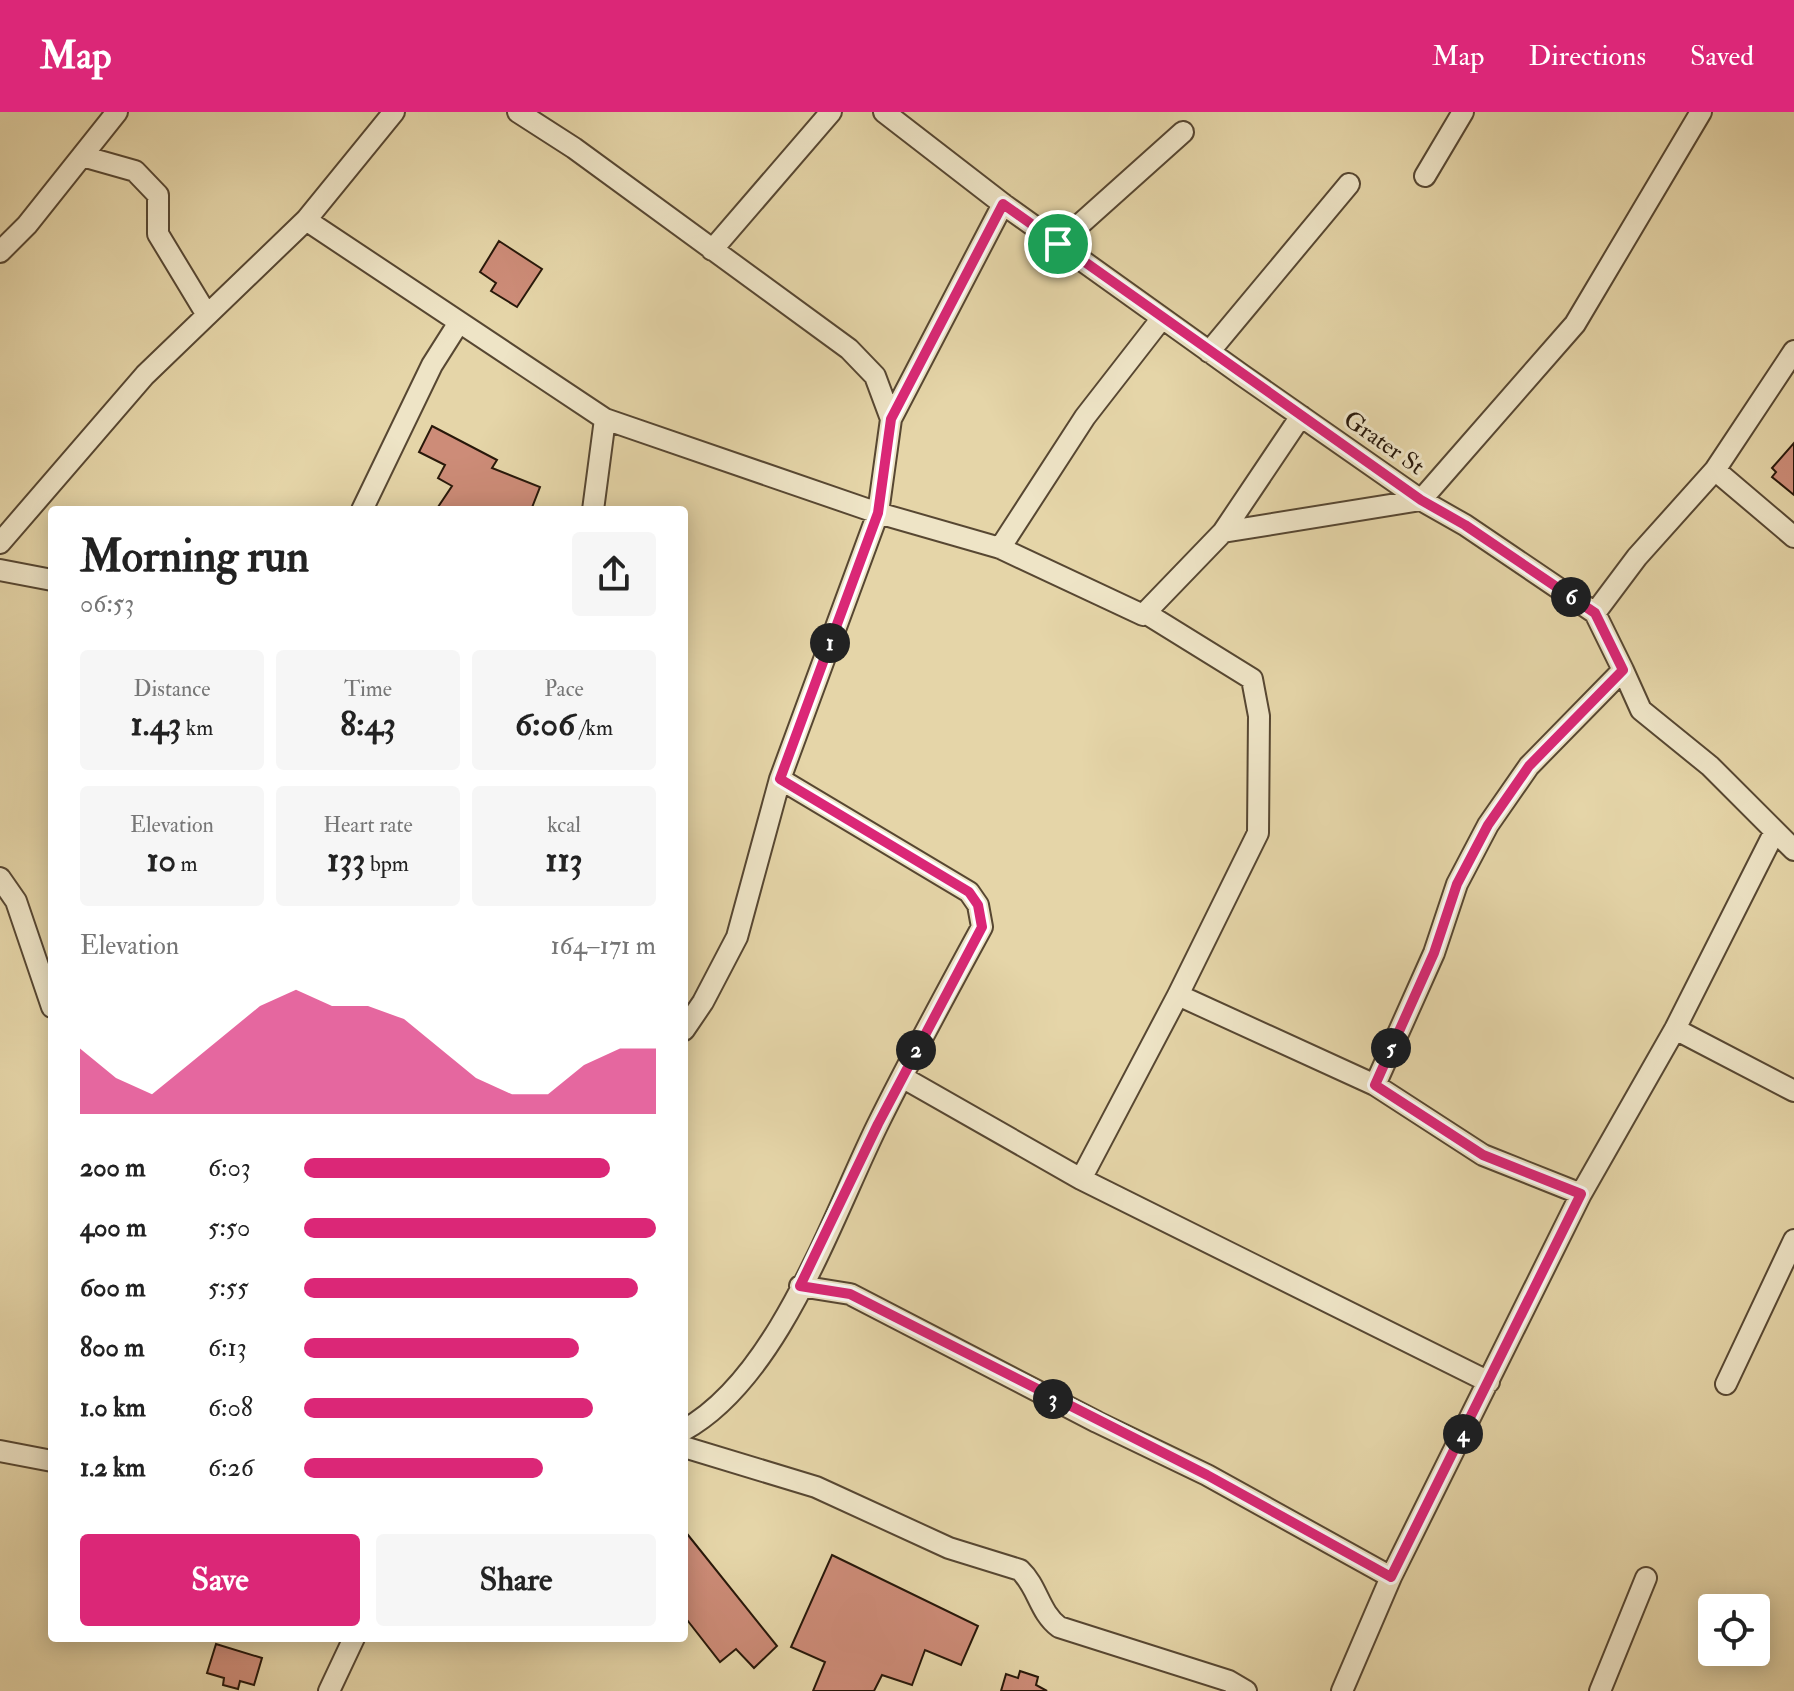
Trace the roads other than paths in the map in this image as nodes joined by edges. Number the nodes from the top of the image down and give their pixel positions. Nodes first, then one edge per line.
1 (117, 112) edge
2 (394, 112) edge
3 (518, 112) edge
4 (831, 112) edge
5 (884, 112) edge
6 (1463, 112) edge
7 (1701, 112) edge
8 (1183, 132) dead end
9 (82, 156) junction
10 (1425, 176) dead end
11 (1349, 184) dead end
12 (1003, 204) junction
13 (306, 220) junction
14 (1058, 244) junction
15 (712, 250) junction
16 (0, 252) edge
17 (207, 315) junction
18 (1162, 318) junction
19 (458, 324) junction
20 (1794, 351) edge
21 (1209, 352) junction
22 (1301, 416) junction
23 (605, 419) junction
24 (891, 419) junction
25 (1715, 470) junction
26 (1421, 500) junction
27 (364, 506) edge
28 (594, 506) edge
29 (878, 513) junction
30 (1223, 532) junction
31 (1794, 537) edge
32 (0, 543) edge
33 (1000, 548) junction
34 (0, 570) edge
35 (48, 579) edge
36 (1595, 613) junction
37 (1147, 614) junction
38 (1623, 670) junction
39 (780, 779) junction
40 (1774, 833) junction
41 (1794, 850) edge
42 (0, 878) edge
43 (48, 995) edge
44 (1178, 995) junction
45 (688, 1024) edge
46 (1675, 1029) junction
47 (902, 1077) junction
48 (1375, 1085) junction
49 (1794, 1091) edge
50 (1081, 1179) junction
51 (1581, 1194) junction
52 (1794, 1240) edge
53 (800, 1286) junction
54 (1489, 1382) junction
55 (1726, 1384) dead end
56 (688, 1428) edge
57 (688, 1448) edge
58 (0, 1451) edge
59 (48, 1460) edge
60 (1391, 1577) junction
61 (1646, 1578) dead end
62 (352, 1642) edge
63 (329, 1691) edge
64 (1246, 1691) edge
65 (1342, 1691) edge
66 (1600, 1691) edge

1 - 9 street
2 - 13 street
3 - 15 street
4 - 15 street
5 - 12 street, Grater St
6 - 10 street
7 - 26 street
8 - 14 street
9 - 16 street
9 - 17 street
11 - 21 street
12 - 14 street, Grater St
12 - 24 street
13 - 17 street
13 - 19 street
14 - 18 street, Grater St
15 - 24 street
17 - 32 street
18 - 21 street, Grater St
18 - 33 street
19 - 23 street
19 - 27 street
20 - 25 street
21 - 22 street, Grater St
22 - 26 street, Grater St
22 - 30 street
23 - 28 street
23 - 29 street
24 - 29 street
25 - 31 street
25 - 36 street
26 - 30 street
26 - 36 street, Grater St
29 - 33 street
29 - 39 street
30 - 37 street
33 - 37 street
34 - 35 street
36 - 38 street
37 - 44 street
38 - 40 street
38 - 48 street
39 - 45 street
39 - 47 street
40 - 41 street
40 - 46 street
42 - 43 street
44 - 48 street
44 - 50 street
46 - 49 street
46 - 51 street
47 - 50 street
47 - 53 street
48 - 51 street
50 - 54 street
51 - 54 street
52 - 55 street
53 - 56 street
53 - 60 street
54 - 60 street
57 - 64 street
58 - 59 street
60 - 65 street
61 - 66 street
62 - 63 street

